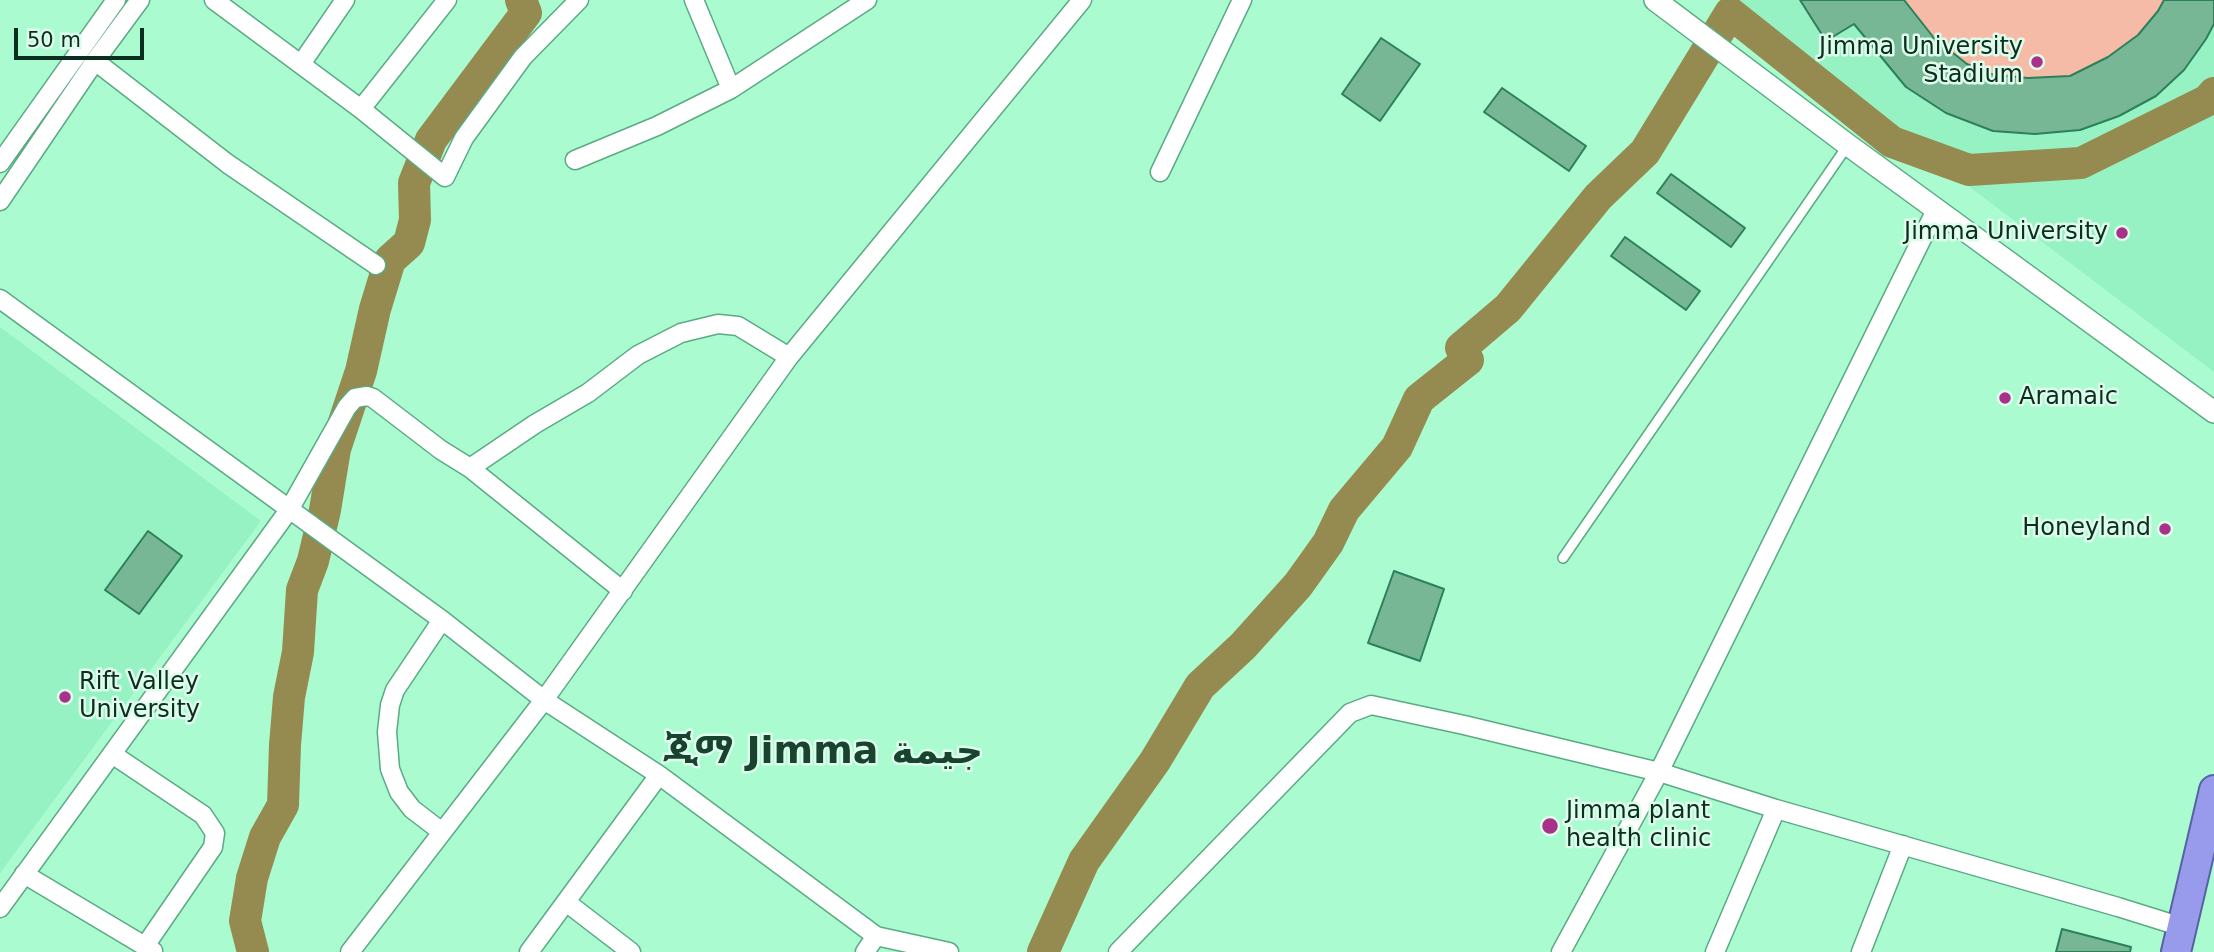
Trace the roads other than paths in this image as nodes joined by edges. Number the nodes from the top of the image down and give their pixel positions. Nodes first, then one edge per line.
1 (116, 0) edge
2 (140, 0) edge
3 (214, 0) edge
4 (345, 0) edge
5 (447, 0) edge
6 (579, 0) edge
7 (694, 0) edge
8 (867, 0) edge
9 (1082, 0) edge
10 (1242, 0) edge
11 (1658, 2) edge
12 (94, 61) junction
13 (300, 64) junction
14 (732, 89) junction
15 (361, 109) junction
16 (1848, 145) junction
17 (575, 160) dead end
18 (0, 163) edge
19 (1160, 173) dead end
20 (0, 201) edge
21 (1936, 210) junction
22 (376, 265) dead end
23 (0, 299) edge
24 (789, 357) junction
25 (2214, 412) edge
26 (470, 468) junction
27 (289, 510) junction
28 (1563, 558) dead end
29 (623, 591) junction
30 (442, 620) junction
31 (544, 700) junction
32 (112, 754) junction
33 (1660, 772) junction
34 (659, 775) junction
35 (2214, 793) edge
36 (1776, 809) junction
37 (442, 832) junction
38 (1903, 845) junction
39 (24, 874) junction
40 (566, 902) junction
41 (0, 908) edge
42 (876, 936) junction
43 (2179, 939) edge
44 (150, 949) edge
45 (350, 952) edge
46 (528, 952) edge
47 (631, 952) edge
48 (865, 952) edge
49 (949, 952) edge
50 (1118, 952) edge
51 (1562, 952) edge
52 (1715, 952) edge
53 (1861, 952) edge

1 - 18 street
2 - 12 street
3 - 13 street
4 - 13 street
5 - 15 street
6 - 15 street
7 - 14 street
8 - 14 street
9 - 24 street
10 - 19 street
11 - 16 street
12 - 20 street
12 - 22 street
13 - 15 street
14 - 17 street
16 - 21 street
16 - 28 lane
21 - 25 street
21 - 33 street
23 - 27 street
24 - 26 street
24 - 29 street
26 - 27 street
26 - 29 street
27 - 30 street
27 - 32 street
29 - 31 street
30 - 31 street
30 - 37 street
31 - 34 street
31 - 37 street
32 - 39 street
32 - 44 street
33 - 36 street
33 - 50 street
33 - 51 street
34 - 40 street
34 - 42 street
35 - 43 highway
36 - 38 street
36 - 52 street
37 - 45 street
38 - 43 street
38 - 53 street
39 - 41 street
39 - 44 street
40 - 46 street
40 - 47 street
42 - 48 street
42 - 49 street

